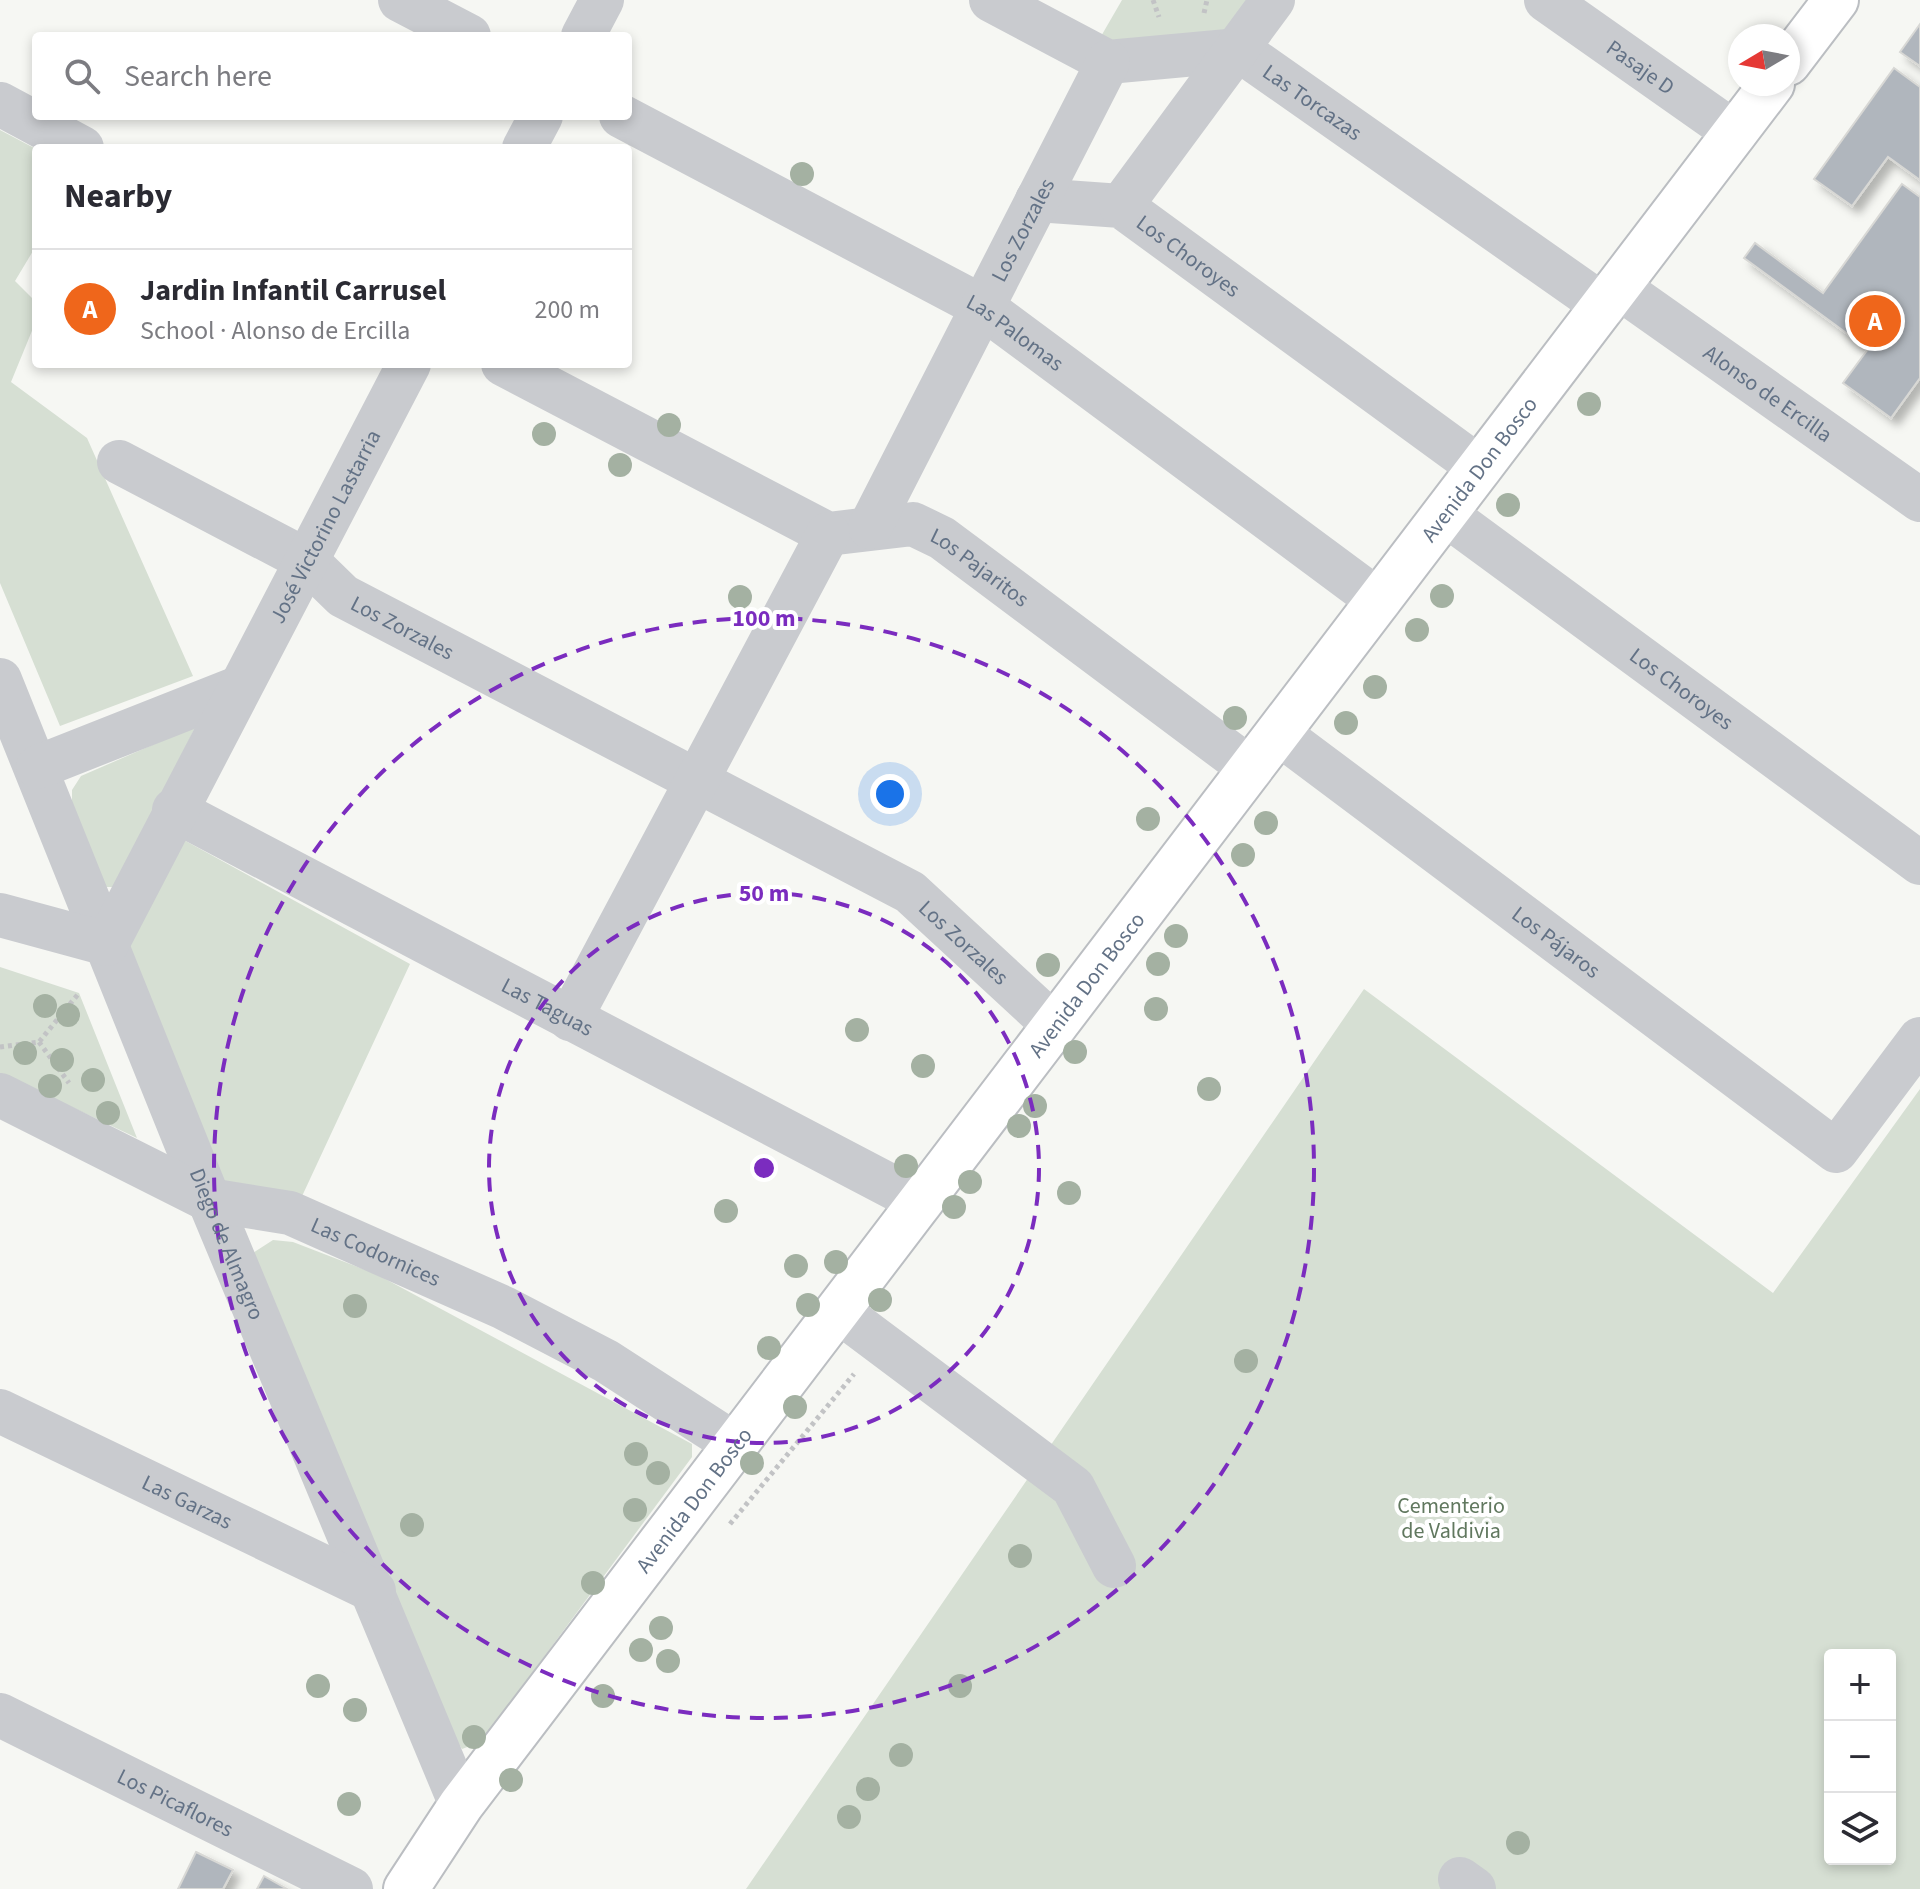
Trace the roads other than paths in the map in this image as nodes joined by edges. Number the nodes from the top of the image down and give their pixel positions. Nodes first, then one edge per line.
1 (400, 0) edge
2 (602, 0) edge
3 (991, 0) edge
4 (1273, 0) edge
5 (1546, 0) edge
6 (1836, 0) edge
7 (461, 32) edge
8 (585, 32) edge
9 (1800, 47) edge
10 (1239, 50) junction
11 (1108, 62) junction
12 (1763, 96) edge
13 (0, 104) edge
14 (539, 120) edge
15 (629, 120) edge
16 (1735, 133) junction
17 (75, 144) edge
18 (526, 144) edge
19 (1037, 200) junction
20 (1121, 206) junction
21 (1611, 296) junction
22 (981, 306) junction
23 (407, 368) edge
24 (511, 368) edge
25 (119, 462) dead end
26 (1480, 468) junction
27 (1920, 500) edge
28 (1445, 514) junction
29 (870, 527) junction
30 (828, 534) junction
31 (306, 560) junction
32 (1379, 601) junction
33 (0, 680) edge
34 (238, 688) junction
35 (1278, 733) junction
36 (21, 757) edge
37 (1251, 769) junction
38 (697, 779) junction
39 (174, 810) junction
40 (1920, 863) edge
41 (0, 915) edge
42 (107, 944) junction
43 (570, 1019) junction
44 (1055, 1026) junction
45 (1920, 1039) edge
46 (0, 1095) edge
47 (209, 1200) junction
48 (921, 1202) junction
49 (838, 1311) junction
50 (0, 1411) edge
51 (736, 1445) junction
52 (1114, 1566) dead end
53 (374, 1591) junction
54 (0, 1715) edge
55 (461, 1805) junction
56 (351, 1889) edge
57 (406, 1889) edge

1 - 7 street
2 - 8 street
3 - 11 street
4 - 10 street
5 - 16 street, Pasaje D
6 - 9 main road
10 - 11 street, Las Torcazas
10 - 20 street
10 - 21 street, Las Torcazas
11 - 19 street, Los Zorzales
12 - 16 main road, Avenida Don Bosco
13 - 17 street
14 - 18 street
15 - 22 street, Las Palomas
16 - 21 main road, Avenida Don Bosco
19 - 20 street, Los Choroyes
19 - 22 street, Los Zorzales
20 - 26 street, Los Choroyes
21 - 26 main road, Avenida Don Bosco
21 - 27 street, Alonso de Ercilla
22 - 29 street, Los Zorzales
22 - 32 street, Las Palomas
23 - 31 street, José Victorino Lastarria
24 - 30 street
25 - 31 street, Los Zorzales
26 - 28 main road, Avenida Don Bosco
28 - 32 main road, Avenida Don Bosco
28 - 40 street, Los Choroyes
29 - 30 street, Los Pajaritos
29 - 37 street, Los Pajaritos
30 - 38 street
31 - 34 street, José Victorino Lastarria
31 - 38 street, Los Zorzales
32 - 35 main road, Avenida Don Bosco
33 - 36 street, Diego de Almagro
34 - 36 street
34 - 39 street, José Victorino Lastarria
35 - 37 main road, Avenida Don Bosco
35 - 45 street, Los Pájaros
36 - 42 street, Diego de Almagro
37 - 44 main road, Avenida Don Bosco
38 - 43 street
38 - 44 street, Los Zorzales
39 - 42 street, José Victorino Lastarria
39 - 43 street, Las Taguas
41 - 42 street
42 - 47 street, Diego de Almagro
43 - 48 street, Las Taguas
44 - 48 main road, Avenida Don Bosco
46 - 47 street, Las Codornices
47 - 51 street, Las Codornices
47 - 53 street, Diego de Almagro
48 - 49 main road, Avenida Don Bosco
49 - 51 main road, Avenida Don Bosco
49 - 52 street
50 - 53 street, Las Garzas
51 - 55 main road, Avenida Don Bosco
53 - 55 street, Diego de Almagro
54 - 56 street, Los Picaflores
55 - 57 main road, Avenida Don Bosco

